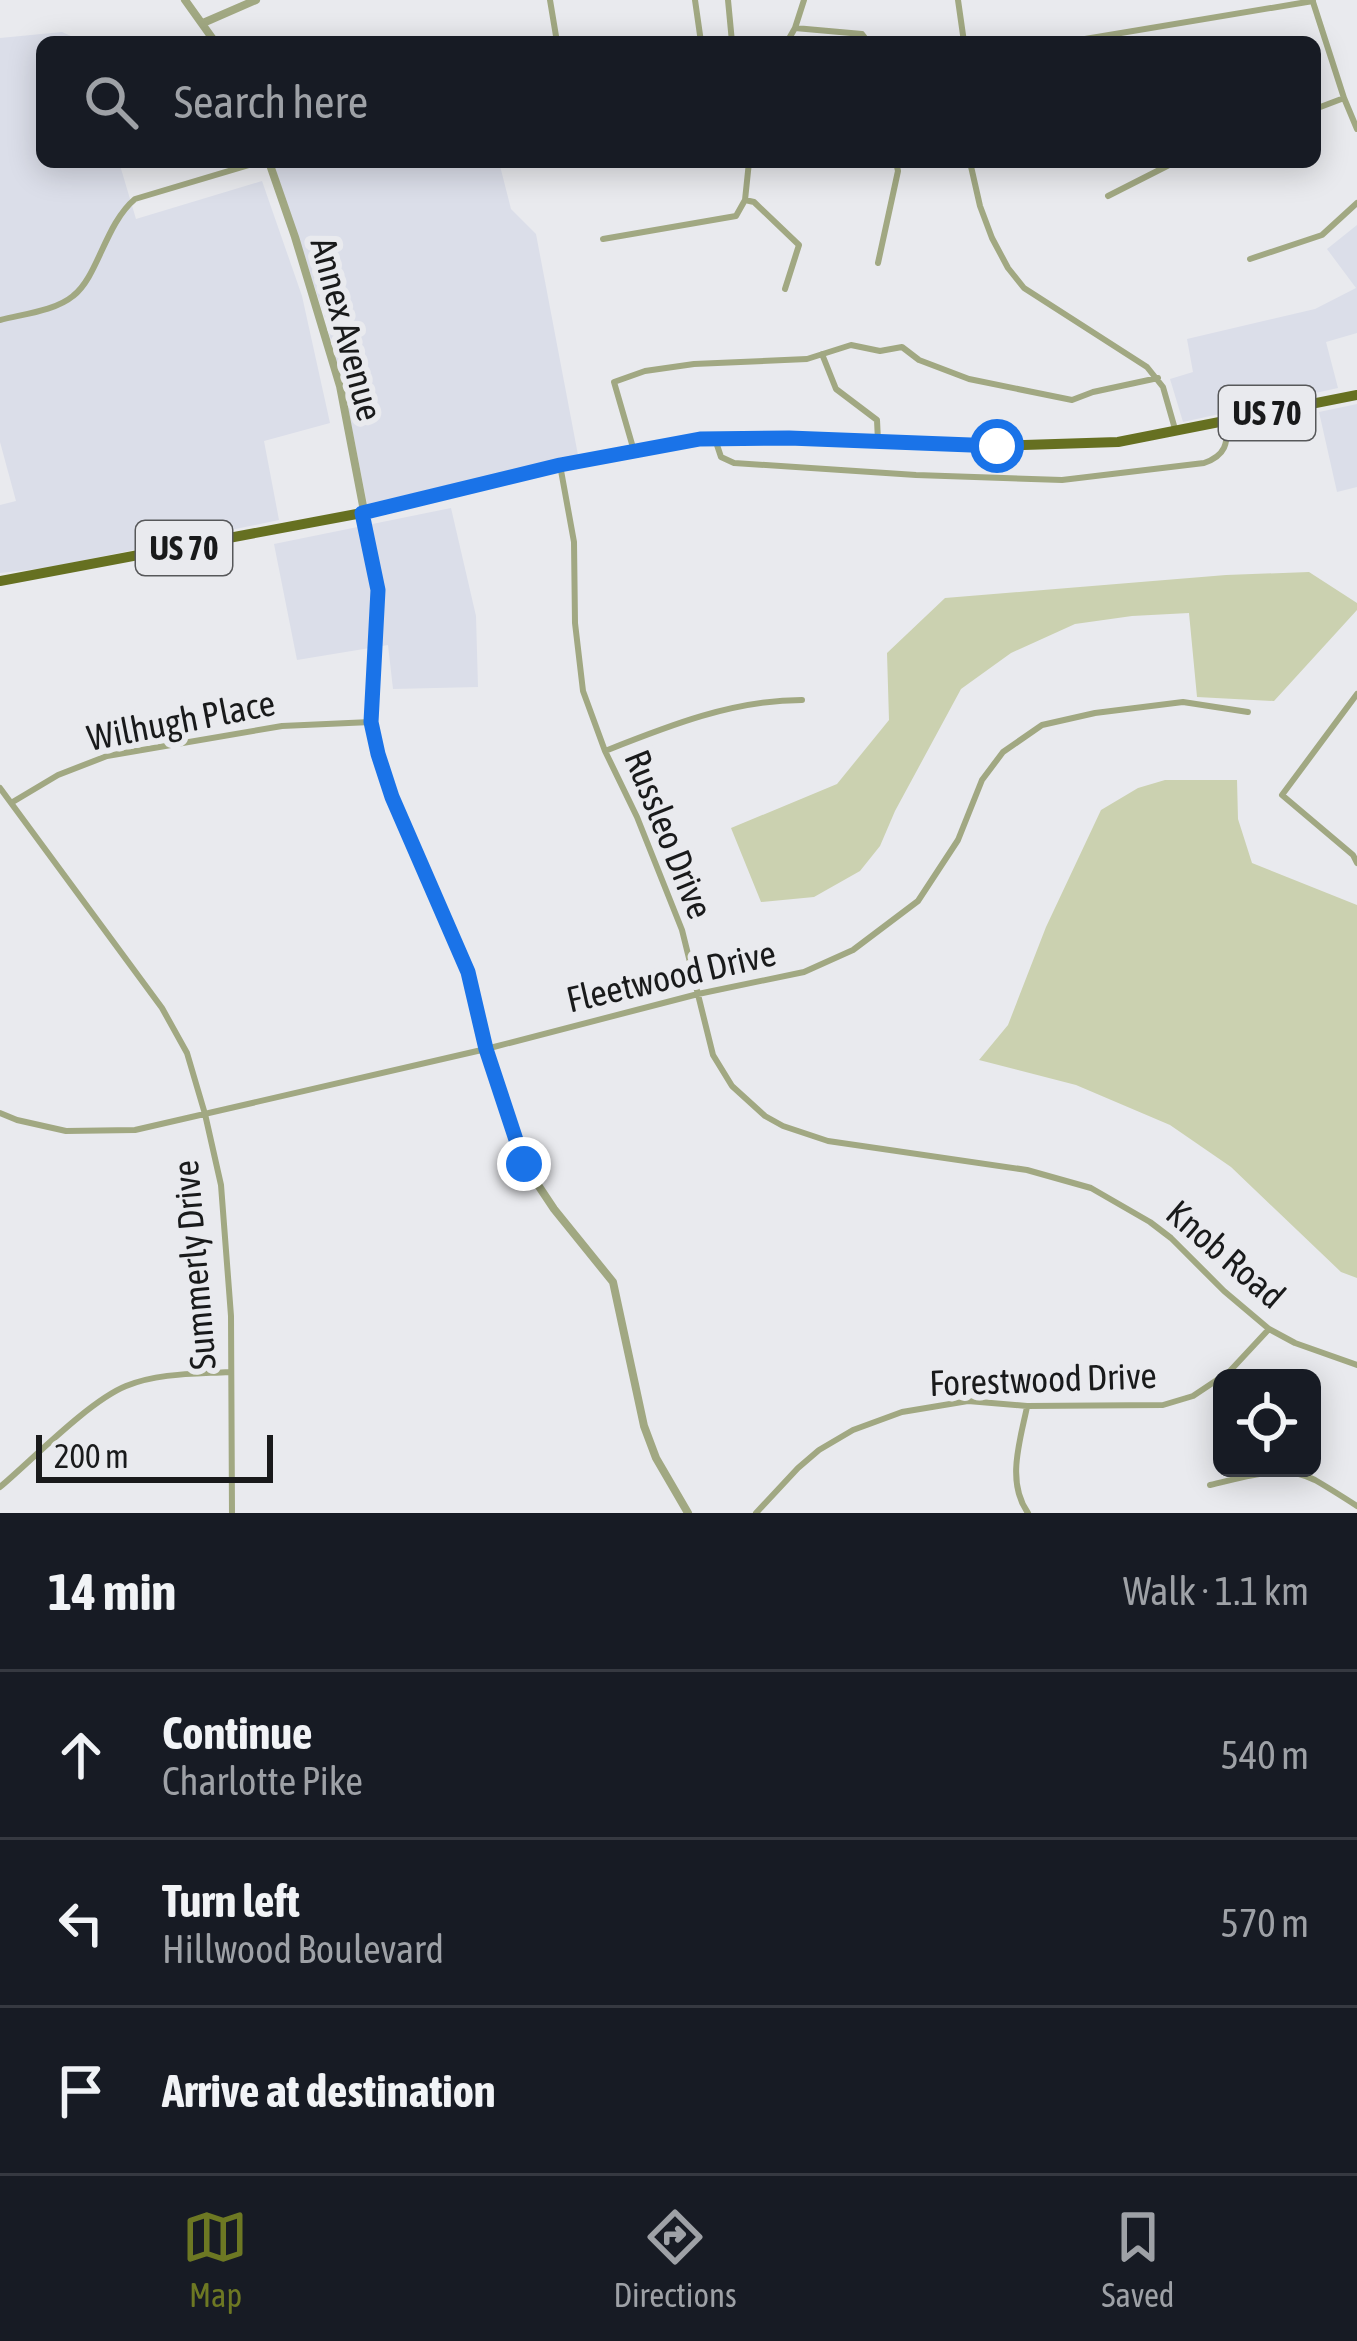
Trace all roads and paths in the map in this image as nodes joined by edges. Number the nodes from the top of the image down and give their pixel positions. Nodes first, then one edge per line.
1 (184, 0) edge
2 (256, 0) edge
3 (550, 0) edge
4 (695, 0) edge
5 (728, 0) edge
6 (803, 0) edge
7 (958, 0) edge
8 (1313, 0) edge
9 (203, 23) junction
10 (795, 28) junction
11 (211, 36) edge
12 (556, 36) edge
13 (700, 36) edge
14 (731, 36) edge
15 (790, 36) edge
16 (864, 36) edge
17 (963, 36) edge
18 (1101, 36) edge
19 (1344, 98) junction
20 (1321, 107) edge
21 (1357, 129) edge
22 (240, 168) edge
23 (271, 168) edge
24 (748, 168) edge
25 (897, 168) edge
26 (970, 168) edge
27 (1163, 168) edge
28 (1108, 196) dead end
29 (745, 200) junction
30 (1357, 203) edge
31 (603, 239) dead end
32 (1250, 260) dead end
33 (878, 263) dead end
34 (785, 289) dead end
35 (0, 320) edge
36 (821, 354) junction
37 (1158, 378) junction
38 (1357, 395) edge
39 (1228, 422) junction
40 (1176, 432) junction
41 (715, 439) junction
42 (878, 443) junction
43 (634, 451) junction
44 (560, 465) junction
45 (362, 513) junction
46 (0, 581) edge
47 (1357, 694) edge
48 (802, 700) dead end
49 (1249, 712) dead end
50 (371, 722) junction
51 (605, 751) junction
52 (0, 788) edge
53 (10, 803) junction
54 (1357, 863) edge
55 (698, 994) junction
56 (486, 1049) junction
57 (0, 1113) edge
58 (205, 1114) junction
59 (920, 1153) joint
60 (1268, 1329) junction
61 (1357, 1365) edge
62 (231, 1372) junction
63 (1027, 1406) junction
64 (1210, 1485) dead end
65 (0, 1487) edge
66 (1357, 1506) edge
67 (232, 1513) edge
68 (688, 1513) edge
69 (756, 1513) edge
70 (1028, 1513) edge

1 - 9 street
2 - 9 street
3 - 12 street
4 - 13 street
5 - 14 street
6 - 10 street
7 - 17 street
8 - 18 street
8 - 19 street
9 - 11 street
10 - 15 street
10 - 16 street
19 - 20 street
19 - 21 street
22 - 35 street
23 - 45 street, Annex Avenue
24 - 29 street
25 - 33 street
26 - 37 street
27 - 28 street
29 - 31 street
29 - 34 street
30 - 32 street
36 - 37 street
36 - 42 street
36 - 43 street
37 - 40 street
38 - 39 main road, US 70
39 - 40 main road, US 70
39 - 41 street
40 - 42 main road, US 70
41 - 42 main road, US 70
41 - 43 main road, US 70
43 - 44 main road, US 70
44 - 45 main road, US 70
44 - 51 street, Russleo Drive
45 - 46 main road, US 70
45 - 50 street, Annex Avenue
47 - 54 street
48 - 51 street
49 - 55 street, Fleetwood Drive
50 - 53 street, Wilhugh Place
50 - 56 street, Annex Avenue
51 - 55 street, Russleo Drive
52 - 53 street, Summerly Drive
53 - 58 street, Summerly Drive
55 - 56 street, Fleetwood Drive
55 - 59 street, Russleo Drive
56 - 58 street, Fleetwood Drive
56 - 68 street, Annex Avenue
57 - 58 street, Fleetwood Drive
58 - 62 street, Summerly Drive
59 - 60 street, Knob Road
60 - 61 street, Knob Road
60 - 63 street, Forestwood Drive
62 - 65 street
62 - 67 street, Summerly Drive
63 - 69 street, Forestwood Drive
63 - 70 street
64 - 66 street

